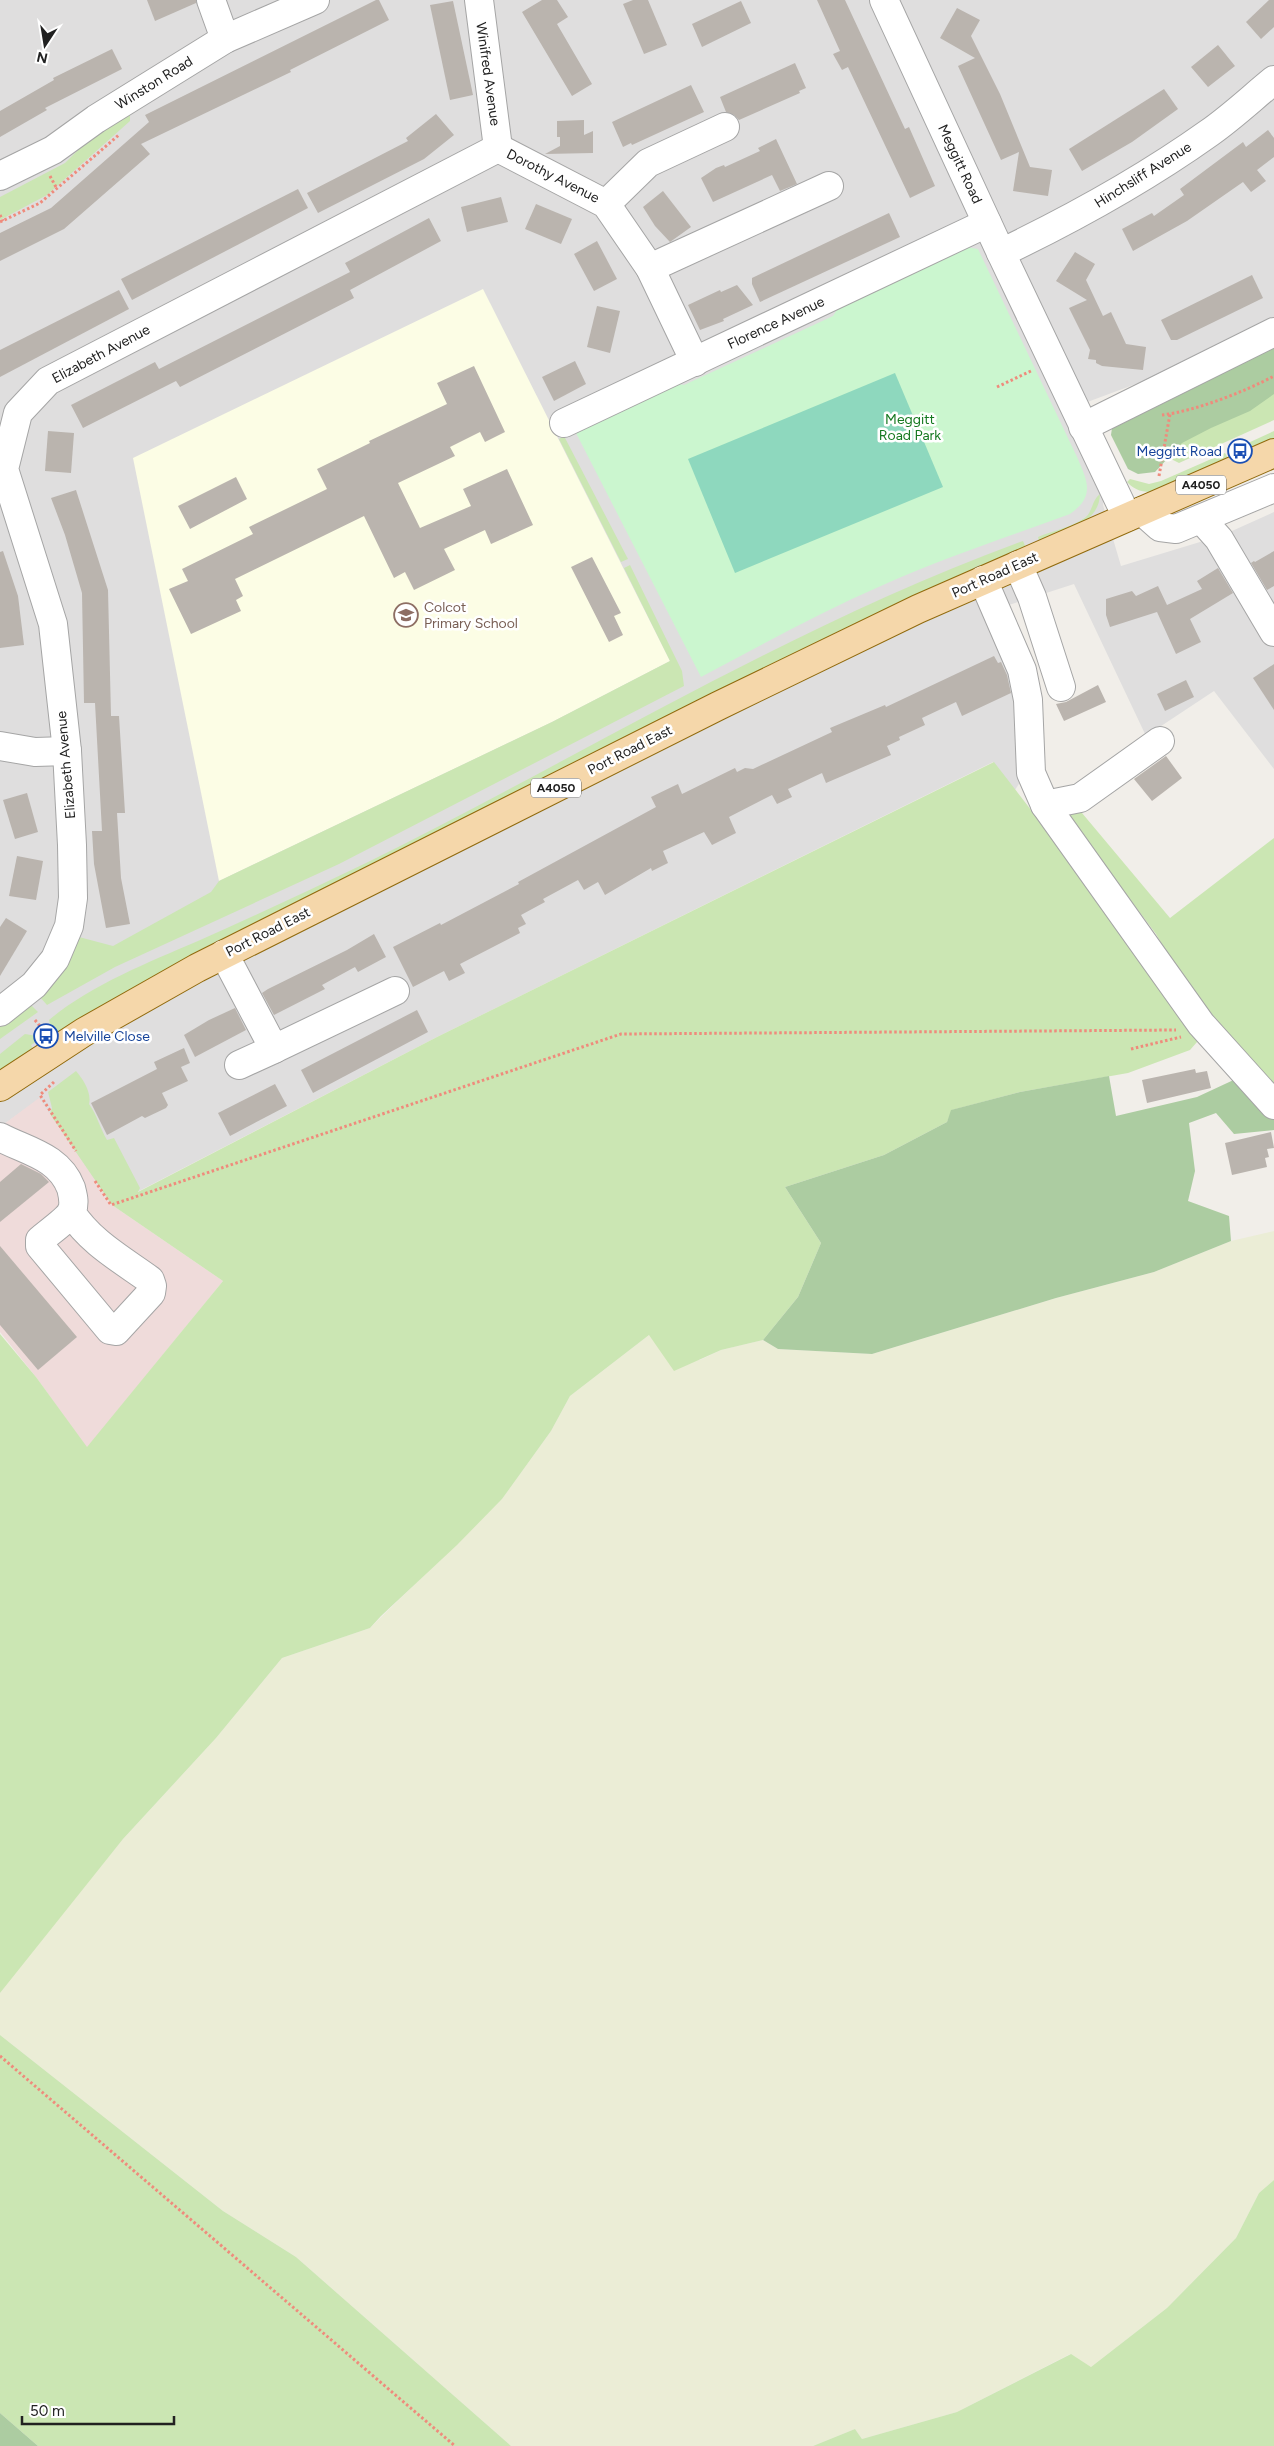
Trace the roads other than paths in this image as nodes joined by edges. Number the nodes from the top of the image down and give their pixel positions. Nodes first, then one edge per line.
1 (211, 0) edge
2 (315, 0) edge
3 (479, 0) edge
4 (891, 2) edge
5 (225, 39) junction
6 (1274, 80) edge
7 (725, 127) dead end
8 (498, 148) junction
9 (0, 176) edge
10 (829, 186) dead end
11 (606, 204) junction
12 (987, 223) junction
13 (1001, 253) junction
14 (650, 268) junction
15 (1274, 332) edge
16 (695, 362) junction
17 (564, 423) dead end
18 (1083, 426) junction
19 (1274, 454) edge
20 (2, 469) edge
21 (1274, 488) edge
22 (1134, 514) junction
23 (1202, 520) junction
24 (1018, 565) junction
25 (983, 580) junction
26 (1274, 632) edge
27 (1061, 688) dead end
28 (1160, 740) dead end
29 (0, 746) edge
30 (67, 751) junction
31 (1045, 805) junction
32 (224, 954) junction
33 (380, 991) dead end
34 (0, 1012) edge
35 (274, 1049) junction
36 (239, 1065) dead end
37 (0, 1087) edge
38 (1274, 1105) edge
39 (0, 1137) edge
40 (71, 1212) dead end

1 - 5 street
2 - 5 street, Winston Road
3 - 8 street, Winifred Avenue
4 - 12 street, Meggitt Road
5 - 9 street, Winston Road
6 - 13 street, Hinchsliff Avenue
7 - 11 street
8 - 11 street, Dorothy Avenue
8 - 20 street, Elizabeth Avenue
10 - 14 street
11 - 14 street, Dorothy Avenue
12 - 13 street, Meggitt Road
12 - 16 street, Florence Avenue
13 - 18 street, Meggitt Road
14 - 16 street, Dorothy Avenue
15 - 18 street
16 - 17 street, Florence Avenue
18 - 22 street, Meggitt Road
19 - 22 main road, Port Road East / A4050
20 - 30 street, Elizabeth Avenue
21 - 23 street
22 - 23 street
22 - 24 main road, Port Road East / A4050
23 - 26 street
24 - 25 main road, Port Road East / A4050
24 - 27 street
25 - 31 street
25 - 32 main road, Port Road East / A4050
28 - 31 street
29 - 30 street
30 - 34 street, Elizabeth Avenue
31 - 38 street
32 - 35 street
32 - 37 main road, Port Road East / A4050
33 - 35 street
35 - 36 street
39 - 40 street

